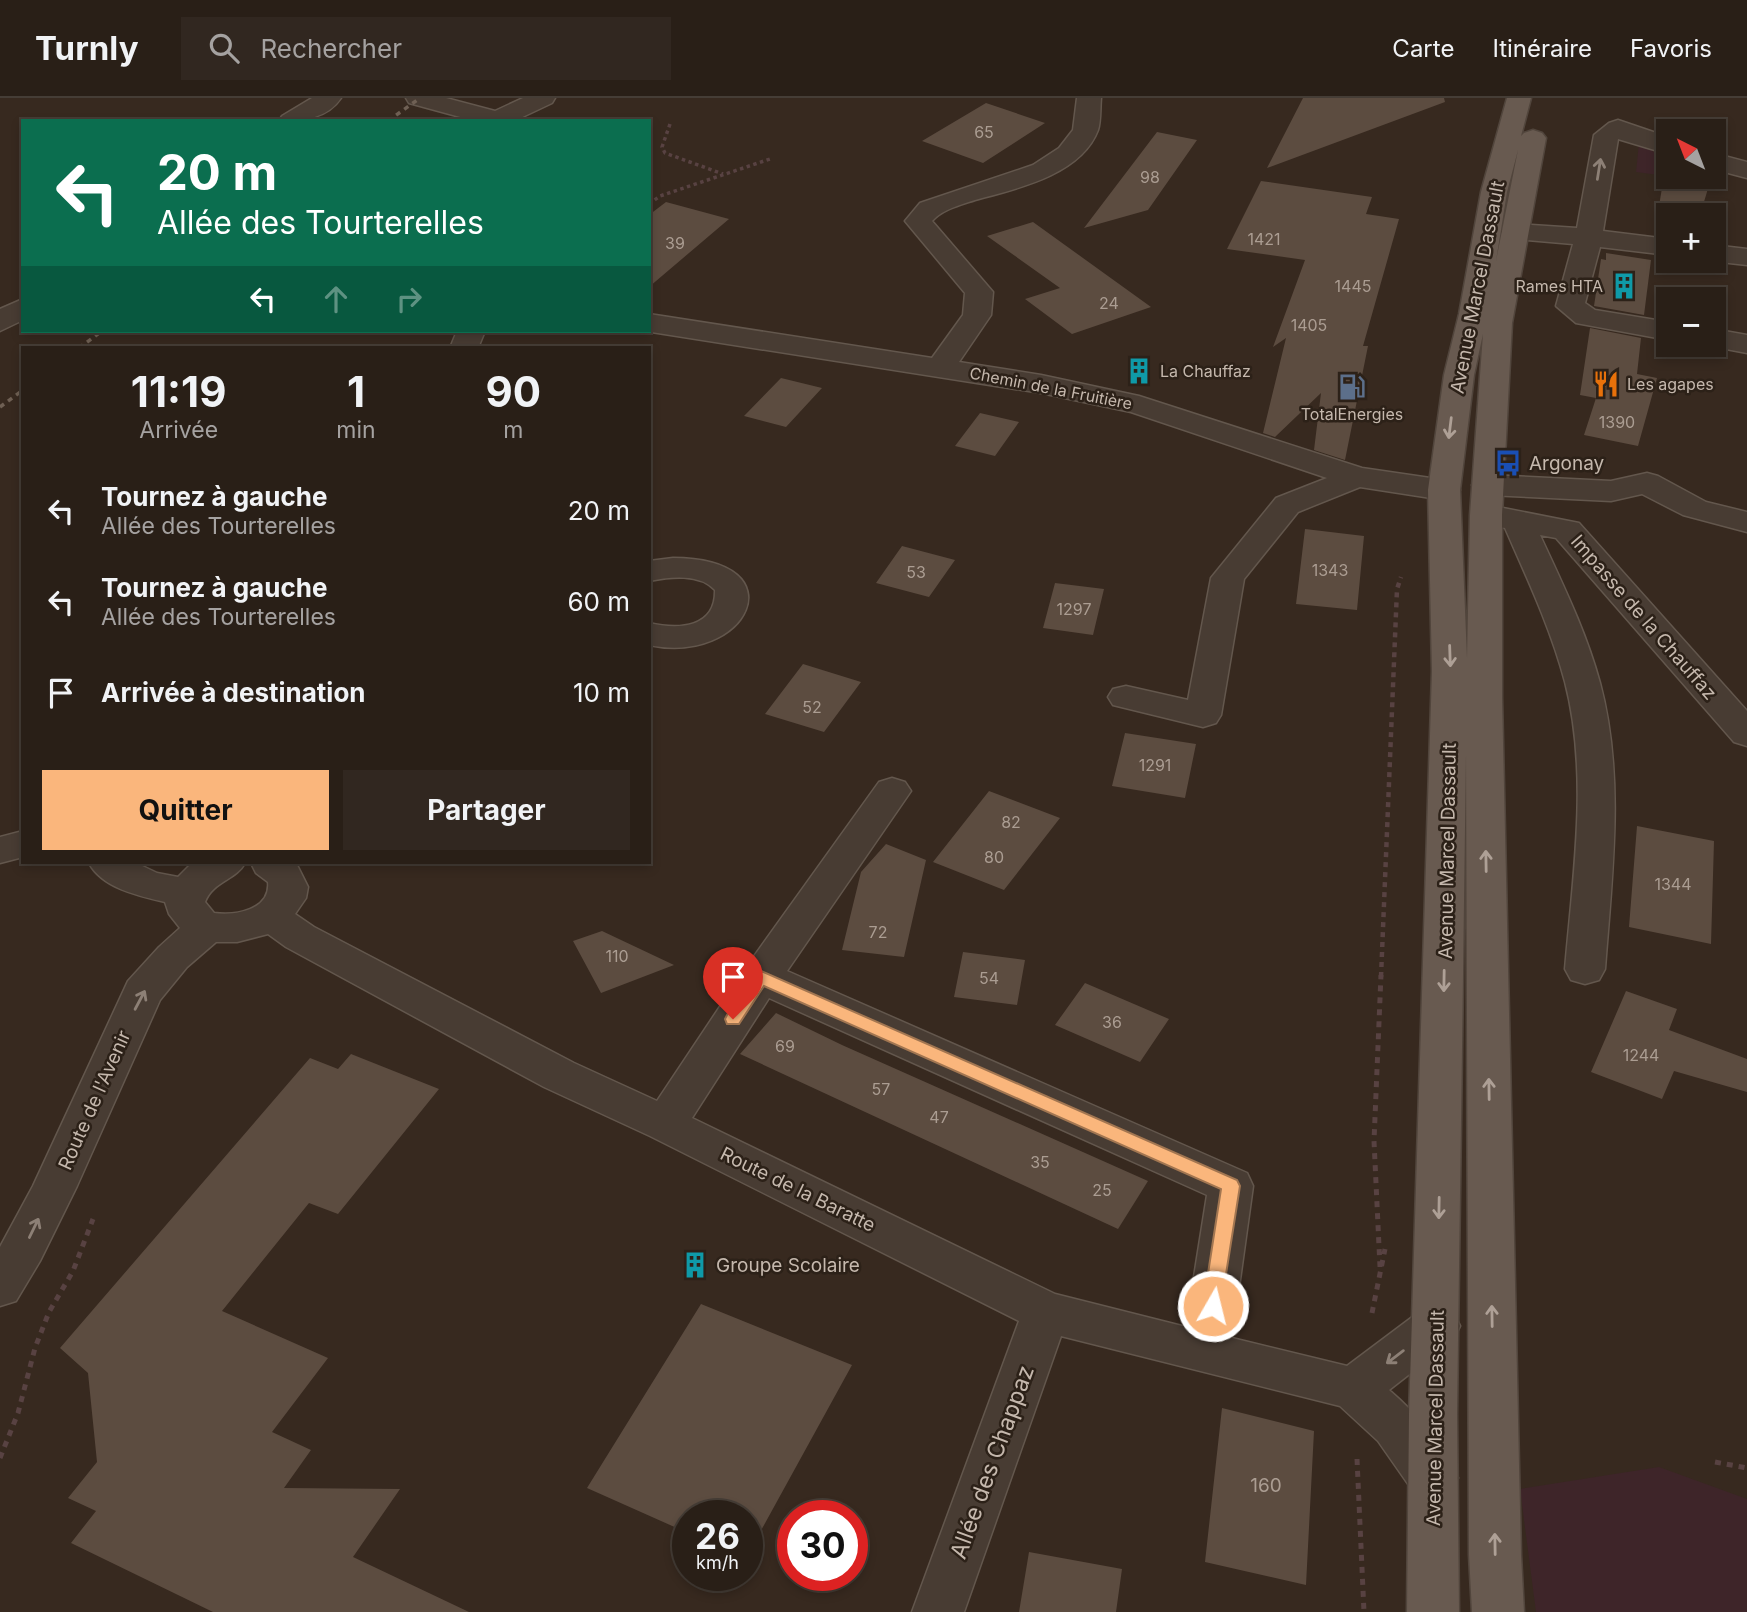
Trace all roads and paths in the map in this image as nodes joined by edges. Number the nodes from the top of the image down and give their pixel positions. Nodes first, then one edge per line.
1 (329, 98) edge
2 (418, 98) edge
3 (544, 98) edge
4 (1088, 98) edge
5 (1519, 98) edge
6 (1540, 98) edge
7 (294, 119) edge
8 (495, 119) edge
9 (501, 119) edge
10 (670, 124) dead end
11 (1656, 142) edge
12 (770, 159) dead end
13 (1726, 165) edge
14 (1747, 170) edge
15 (724, 174) junction
16 (651, 202) edge
17 (1532, 233) junction
18 (1589, 237) junction
19 (1656, 245) edge
20 (1726, 255) edge
21 (1747, 257) edge
22 (21, 308) edge
23 (0, 322) edge
24 (651, 323) edge
25 (1656, 329) edge
26 (1726, 340) edge
27 (1747, 344) edge
28 (941, 368) junction
29 (1357, 477) junction
30 (1444, 490) junction
31 (1497, 507) junction
32 (1747, 522) edge
33 (1404, 569) dead end
34 (651, 571) edge
35 (651, 634) edge
36 (1126, 697) dead end
37 (1747, 734) edge
38 (892, 791) dead end
39 (21, 845) edge
40 (0, 850) edge
41 (109, 864) edge
42 (222, 864) edge
43 (272, 864) edge
44 (197, 909) junction
45 (270, 916) junction
46 (1585, 969) dead end
47 (761, 978) junction
48 (665, 1124) junction
49 (94, 1215) dead end
50 (1381, 1278) dead end
51 (0, 1287) edge
52 (1046, 1312) junction
53 (1436, 1326) junction
54 (1206, 1354) junction
55 (1354, 1389) junction
56 (0, 1458) edge
57 (1715, 1462) dead end
58 (1747, 1468) edge
59 (1433, 1478) junction
60 (938, 1612) edge
61 (1433, 1612) edge
62 (1498, 1612) edge

1 - 7 street
2 - 8 street
3 - 9 street
4 - 28 street
5 -> 30 main road, Avenue Marcel Dassault
6 - 17 main road, Avenue Marcel Dassault
10 - 15 path
18 -> 11 street
12 - 15 path
13 - 14 street
15 - 16 path
17 - 18 street
17 - 31 main road, Avenue Marcel Dassault
18 - 19 street
18 - 25 street
20 - 21 street
22 - 23 street
24 - 28 street, Chemin de la Fruitière
26 - 27 street
28 - 29 street, Chemin de la Fruitière
29 - 30 street, Chemin de la Fruitière
29 - 36 street
30 -> 53 main road, Avenue Marcel Dassault
31 - 32 street
31 - 37 street, Impasse de la Chauffaz
31 - 46 street
62 -> 31 main road, Avenue Marcel Dassault
33 - 50 path
34 - 35 street
38 - 47 street
39 - 40 street
41 - 44 street
42 - 44 street, Route de l'Avenir
43 - 45 street
44 - 45 street
51 -> 44 street, Route de l'Avenir
45 - 48 street, Route de la Baratte
47 - 48 street
47 - 54 street
48 - 52 street, Route de la Baratte
49 - 56 path
52 - 54 street, Route de la Baratte
52 - 60 street, Allée des Chappaz
53 -> 55 street
53 - 59 main road, Avenue Marcel Dassault
54 - 55 street, Route de la Baratte
55 - 59 street
57 - 58 path
59 - 61 main road, Avenue Marcel Dassault

